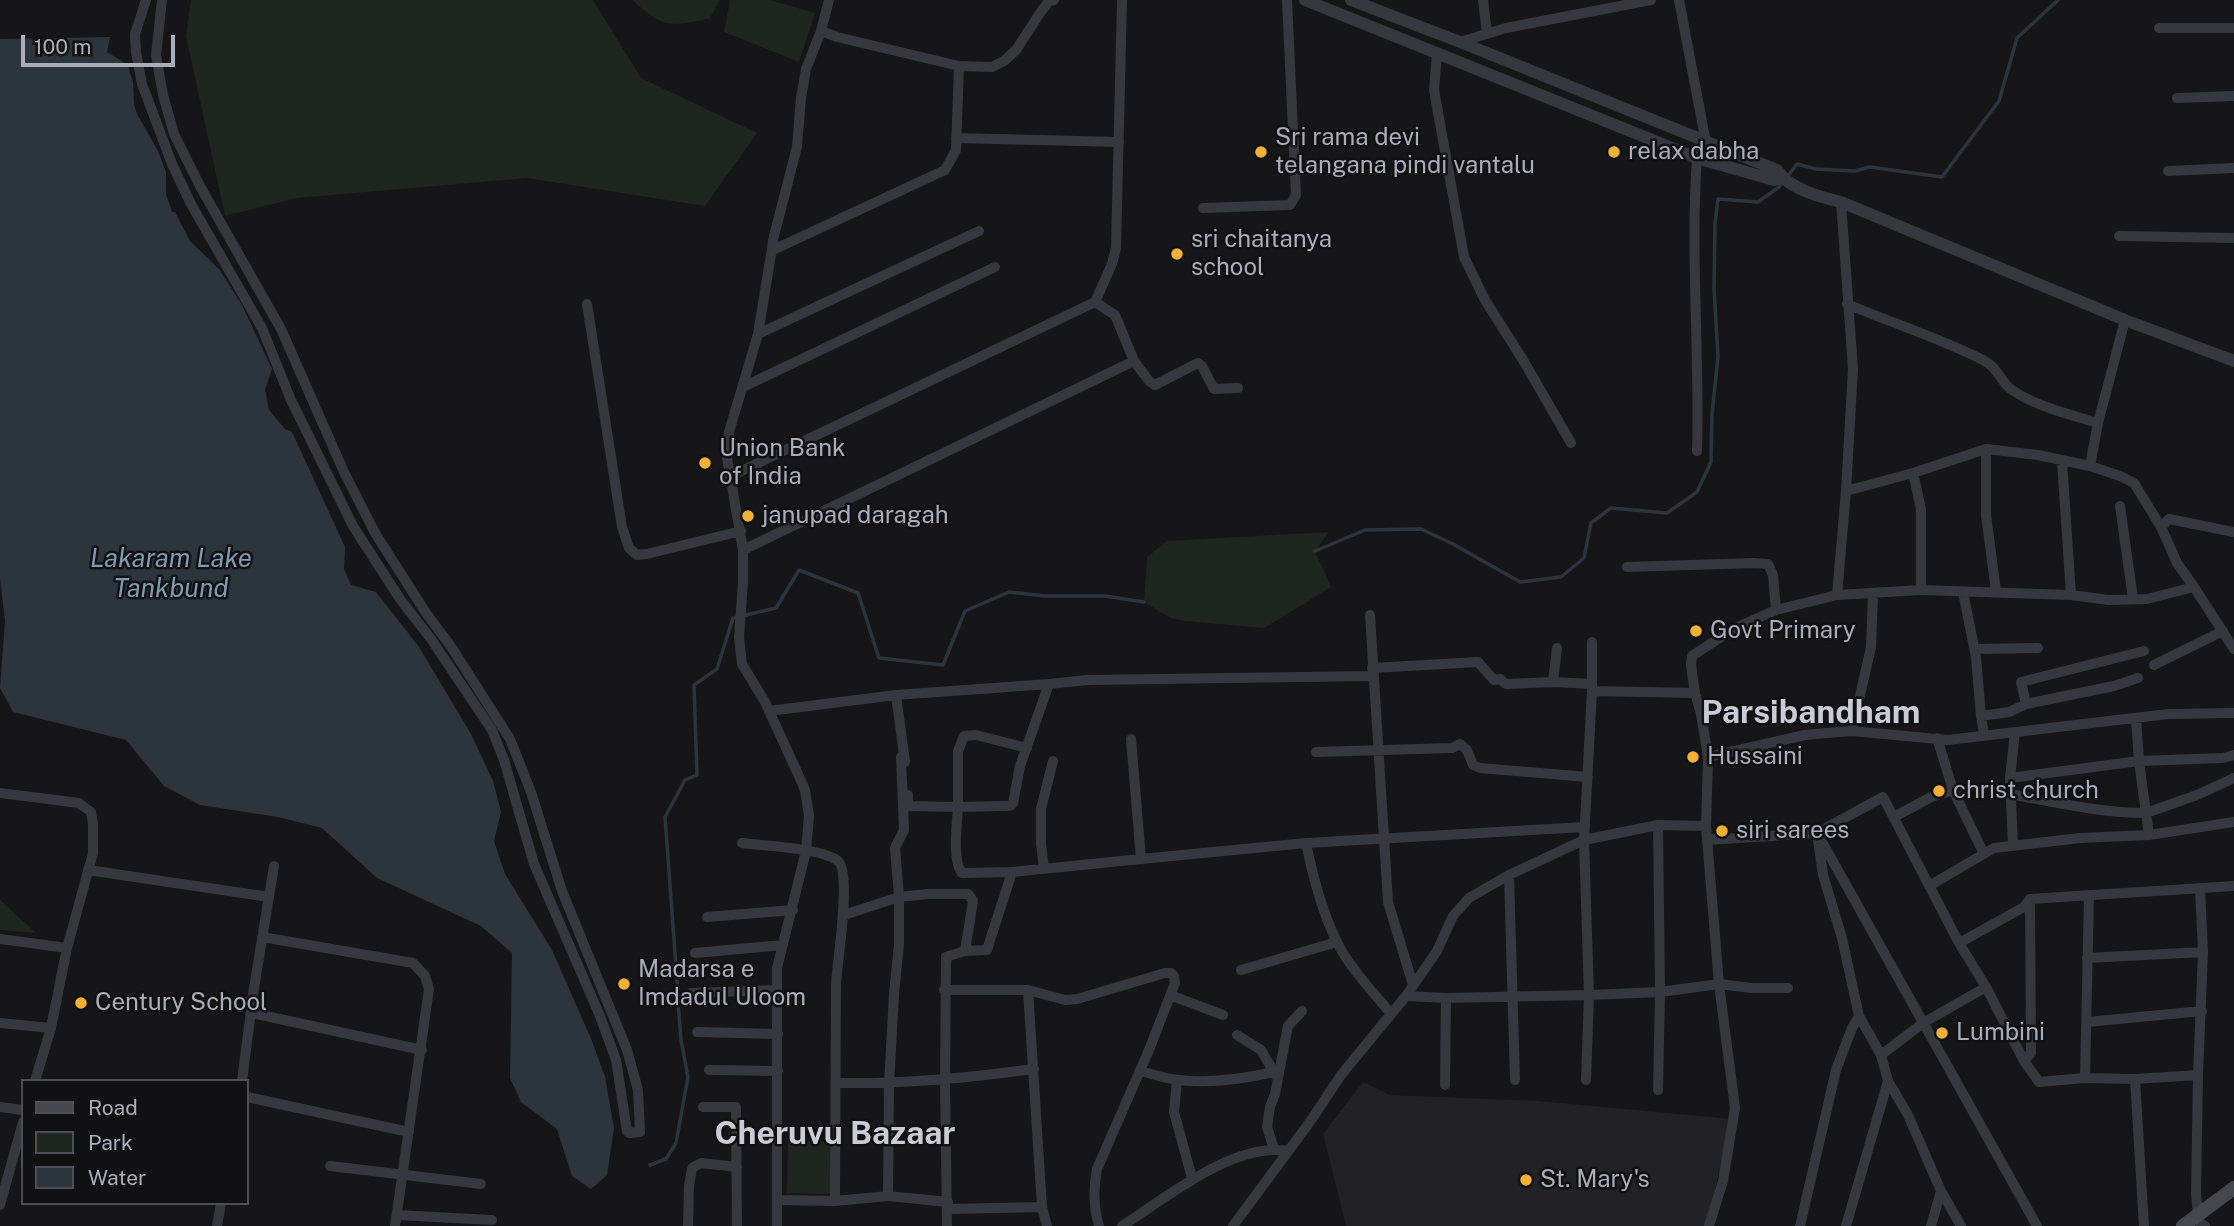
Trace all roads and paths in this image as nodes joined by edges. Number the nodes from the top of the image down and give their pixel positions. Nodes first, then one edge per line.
1 (146, 0) edge
2 (163, 0) edge
3 (829, 0) edge
4 (1054, 0) edge
5 (1122, 0) edge
6 (1287, 0) edge
7 (1305, 0) edge
8 (1351, 0) edge
9 (1483, 0) edge
10 (1651, 0) edge
11 (1692, 0) edge
12 (1679, 1) edge
13 (2159, 28) dead end
14 (2234, 28) edge
15 (821, 31) junction
16 (1487, 34) junction
17 (1460, 41) junction
18 (1437, 53) junction
19 (959, 66) junction
20 (2234, 96) edge
21 (2176, 98) dead end
22 (956, 138) junction
23 (1119, 142) junction
24 (1706, 143) junction
25 (1697, 158) junction
26 (2234, 168) edge
27 (2168, 171) dead end
28 (1782, 178) junction
29 (1841, 202) junction
30 (1203, 208) dead end
31 (979, 230) dead end
32 (2119, 236) dead end
33 (2234, 238) edge
34 (773, 250) junction
35 (995, 267) dead end
36 (1095, 302) junction
37 (587, 304) dead end
38 (1847, 304) junction
39 (2125, 320) junction
40 (758, 334) junction
41 (1134, 360) junction
42 (2234, 361) edge
43 (743, 387) junction
44 (1238, 388) dead end
45 (2098, 423) junction
46 (1571, 443) dead end
47 (1986, 449) junction
48 (1697, 451) dead end
49 (2062, 461) junction
50 (2090, 467) junction
51 (1913, 473) junction
52 (731, 476) junction
53 (1846, 491) junction
54 (2120, 506) dead end
55 (2161, 527) junction
56 (741, 531) junction
57 (2234, 532) edge
58 (743, 550) junction
59 (1627, 567) dead end
60 (2194, 587) junction
61 (1921, 590) junction
62 (1963, 592) junction
63 (1996, 592) junction
64 (1873, 594) junction
65 (1837, 595) junction
66 (2071, 595) junction
67 (2133, 599) junction
68 (1776, 610) junction
69 (1370, 615) dead end
70 (2223, 631) junction
71 (1592, 642) dead end
72 (1558, 648) dead end
73 (2038, 648) dead end
74 (1975, 649) junction
75 (2234, 649) edge
76 (2144, 651) dead end
77 (2154, 665) dead end
78 (1372, 672) junction
79 (2138, 678) dead end
80 (1553, 682) junction
81 (1049, 684) junction
82 (1592, 687) junction
83 (1695, 693) junction
84 (896, 695) junction
85 (2026, 704) junction
86 (769, 711) junction
87 (2234, 713) edge
88 (1981, 716) junction
89 (2136, 718) junction
90 (1852, 731) junction
91 (2015, 732) junction
92 (1984, 735) junction
93 (1937, 738) junction
94 (1130, 739) dead end
95 (1027, 748) junction
96 (1380, 750) junction
97 (1317, 752) dead end
98 (2234, 755) edge
99 (901, 757) dead end
100 (1708, 757) junction
101 (1053, 761) dead end
102 (2139, 761) junction
103 (1588, 777) junction
104 (2010, 778) junction
105 (2234, 778) edge
106 (1953, 790) junction
107 (0, 793) edge
108 (2010, 794) junction
109 (958, 807) junction
110 (2146, 813) junction
111 (1894, 817) junction
112 (2234, 822) edge
113 (1658, 825) junction
114 (1706, 826) junction
115 (1584, 827) junction
116 (1817, 833) junction
117 (2149, 835) junction
118 (1383, 838) junction
119 (1584, 840) junction
120 (1707, 840) junction
121 (742, 843) dead end
122 (1306, 843) junction
123 (2013, 845) junction
124 (806, 851) junction
125 (1984, 854) junction
126 (1141, 859) junction
127 (274, 866) dead end
128 (1044, 868) junction
129 (88, 870) junction
130 (1012, 872) junction
131 (1509, 875) junction
132 (1929, 886) junction
133 (2234, 886) edge
134 (2200, 889) junction
135 (2089, 896) junction
136 (269, 897) junction
137 (899, 897) junction
138 (2030, 899) junction
139 (793, 910) junction
140 (844, 915) junction
141 (707, 917) dead end
142 (262, 937) junction
143 (0, 939) edge
144 (1337, 942) junction
145 (1959, 943) junction
146 (783, 945) junction
147 (67, 948) junction
148 (965, 951) junction
149 (2203, 952) junction
150 (695, 953) dead end
151 (2088, 958) junction
152 (1241, 970) dead end
153 (1719, 984) junction
154 (1413, 985) junction
155 (1986, 987) junction
156 (1788, 988) dead end
157 (777, 990) junction
158 (944, 990) junction
159 (1028, 990) junction
160 (1660, 992) junction
161 (691, 993) dead end
162 (1170, 995) junction
163 (1589, 995) junction
164 (1406, 996) junction
165 (1513, 996) junction
166 (1446, 998) junction
167 (2202, 1010) junction
168 (1302, 1011) dead end
169 (252, 1013) junction
170 (1391, 1014) junction
171 (1223, 1015) dead end
172 (1859, 1016) junction
173 (2087, 1022) junction
174 (0, 1023) edge
175 (1923, 1023) junction
176 (51, 1028) junction
177 (697, 1032) dead end
178 (778, 1034) junction
179 (1237, 1035) dead end
180 (422, 1049) junction
181 (1881, 1055) junction
182 (2024, 1061) junction
183 (1034, 1069) junction
184 (709, 1070) dead end
185 (778, 1071) junction
186 (1140, 1071) junction
187 (2198, 1075) junction
188 (1276, 1076) junction
189 (2085, 1078) junction
190 (36, 1079) edge
191 (242, 1079) edge
192 (2135, 1079) junction
193 (1177, 1080) junction
194 (1515, 1080) dead end
195 (1586, 1080) dead end
196 (945, 1081) junction
197 (1888, 1081) junction
198 (836, 1083) junction
199 (889, 1084) junction
200 (1445, 1085) dead end
201 (1658, 1090) dead end
202 (248, 1097) edge
203 (0, 1107) edge
204 (703, 1107) dead end
205 (21, 1110) edge
206 (21, 1129) edge
207 (409, 1132) junction
208 (1274, 1149) junction
209 (1287, 1152) junction
210 (330, 1166) dead end
211 (737, 1167) junction
212 (403, 1175) junction
213 (1192, 1178) junction
214 (481, 1184) dead end
215 (2234, 1188) edge
216 (1941, 1191) junction
217 (888, 1196) junction
218 (778, 1200) junction
219 (2234, 1200) edge
220 (835, 1201) junction
221 (0, 1205) edge
222 (221, 1205) edge
223 (948, 1205) junction
224 (1042, 1207) junction
225 (397, 1215) junction
226 (492, 1220) dead end
227 (2200, 1222) edge
228 (217, 1226) edge
229 (394, 1226) edge
230 (688, 1226) edge
231 (737, 1226) edge
232 (777, 1226) edge
233 (947, 1226) edge
234 (1047, 1226) edge
235 (1098, 1226) edge
236 (1122, 1226) edge
237 (1233, 1226) edge
238 (1709, 1226) edge
239 (1800, 1226) edge
240 (1846, 1226) edge
241 (1931, 1226) edge
242 (1961, 1226) edge
243 (2037, 1226) edge
244 (2144, 1226) edge
245 (2183, 1226) edge

1 - 2 street
3 - 15 street
4 - 19 street
5 - 23 street
6 - 30 street
7 - 18 street
8 - 17 street
9 - 16 street
10 - 16 street
11 - 12 street
12 - 24 street
13 - 14 street
15 - 19 street
15 - 34 street
16 - 17 street
17 - 24 street
18 - 25 street
18 - 46 street
19 - 22 street
20 - 21 street
22 - 23 street
22 - 34 street
23 - 36 street
24 - 28 street
25 - 28 street
25 - 48 street
26 - 27 street
28 - 29 street
29 - 38 street
29 - 39 street
31 - 40 street
32 - 33 street
34 - 40 street
35 - 43 street
36 - 41 street
36 - 52 street
37 - 56 street
38 - 45 street
38 - 53 street
39 - 42 street
39 - 45 street
40 - 43 street
41 - 44 street
41 - 58 street
43 - 52 street
45 - 50 street
47 - 49 street
47 - 51 street
47 - 63 street
49 - 50 street
49 - 66 street
50 - 55 street
51 - 53 street
51 - 61 street
52 - 56 street
53 - 65 street
54 - 67 street
55 - 57 street
55 - 60 street
56 - 58 street
58 - 86 street
59 - 68 street
60 - 67 street
60 - 70 street
61 - 62 street
61 - 64 street
62 - 63 street
62 - 74 street
63 - 66 street
64 - 65 street
64 - 90 street
65 - 68 street
66 - 67 street
68 - 83 street
69 - 78 street
70 - 75 street
70 - 77 street
71 - 82 street
72 - 80 street
73 - 74 street
74 - 88 street
76 - 85 street
78 - 80 street
78 - 81 street
78 - 96 street
79 - 85 street
80 - 82 street
81 - 84 street
81 - 95 street
82 - 83 street
82 - 103 street
83 - 100 street
84 - 86 street
84 - 109 street
85 - 88 street
86 - 124 street
87 - 89 street
88 - 92 street
89 - 91 street
89 - 102 street
90 - 93 street
90 - 100 street
91 - 92 street
91 - 104 street
92 - 93 street
93 - 106 street
94 - 126 street
95 - 109 street
95 - 109 street
96 - 97 street
96 - 103 street
96 - 118 street
98 - 102 street
99 - 137 street
100 - 114 street
101 - 128 street
102 - 104 street
102 - 110 street
103 - 115 street
104 - 108 street
105 - 110 street
106 - 111 street
106 - 125 street
107 - 129 street
108 - 110 street
108 - 123 street
109 - 130 street
110 - 117 street
111 - 116 street
111 - 132 street
112 - 117 street
113 - 114 street
113 - 119 street
113 - 160 street
114 - 120 street
115 - 118 street
115 - 119 street
116 - 120 street
116 - 172 street
116 - 175 street
117 - 123 street
118 - 122 street
118 - 154 street
119 - 131 street
119 - 163 street
120 - 153 street
121 - 124 street
122 - 126 street
122 - 144 street
123 - 125 street
124 - 139 street
124 - 140 street
125 - 132 street
126 - 128 street
127 - 136 street
128 - 130 street
129 - 136 street
129 - 147 street
130 - 148 street
131 - 154 street
131 - 165 street
132 - 145 street
133 - 134 street
134 - 135 street
134 - 149 street
135 - 138 street
135 - 151 street
136 - 142 street
137 - 140 street
137 - 148 street
137 - 199 street
138 - 145 street
138 - 182 street
139 - 141 street
139 - 146 street
140 - 198 street
142 - 169 street
142 - 180 street
143 - 147 street
144 - 152 street
144 - 170 street
145 - 155 street
146 - 150 street
146 - 157 street
147 - 176 street
148 - 158 street
149 - 151 street
149 - 167 street
151 - 173 street
153 - 156 street
153 - 160 street
153 - 238 street
154 - 164 street
155 - 175 street
155 - 182 street
157 - 161 street
157 - 178 street
158 - 159 street
158 - 196 street
159 - 162 street
159 - 183 street
160 - 163 street
160 - 201 street
162 - 171 street
162 - 186 street
163 - 165 street
163 - 195 street
164 - 166 street
164 - 170 street
165 - 166 street
165 - 194 street
166 - 200 street
167 - 173 street
167 - 187 street
168 - 188 street
169 - 180 street
169 - 191 street
170 - 209 street
172 - 181 street
172 - 239 street
173 - 189 street
174 - 176 street
175 - 181 street
175 - 243 street
176 - 190 street
177 - 178 street
178 - 185 street
179 - 188 street
180 - 207 street
181 - 197 street
182 - 189 street
183 - 196 street
183 - 224 street
184 - 185 street
185 - 218 street
186 - 193 street
186 - 235 street
187 - 192 street
187 - 227 street
188 - 193 street
188 - 208 street
189 - 192 street
192 - 244 street
193 - 213 street
196 - 199 street
196 - 223 street
197 - 216 street
197 - 240 street
198 - 199 street
198 - 220 street
199 - 217 street
202 - 207 street
203 - 205 street
204 - 211 street
206 - 221 street
207 - 212 street
208 - 209 street
208 - 213 street
209 - 237 street
210 - 212 street
211 - 230 street
211 - 231 street
212 - 214 street
212 - 225 street
213 - 236 street
215 - 227 main road
216 - 241 street
216 - 242 street
217 - 220 street
217 - 223 street
218 - 220 street
218 - 232 street
219 - 227 main road
222 - 228 street
223 - 224 street
223 - 233 street
224 - 234 street
225 - 226 street
225 - 229 street
227 - 245 main road

